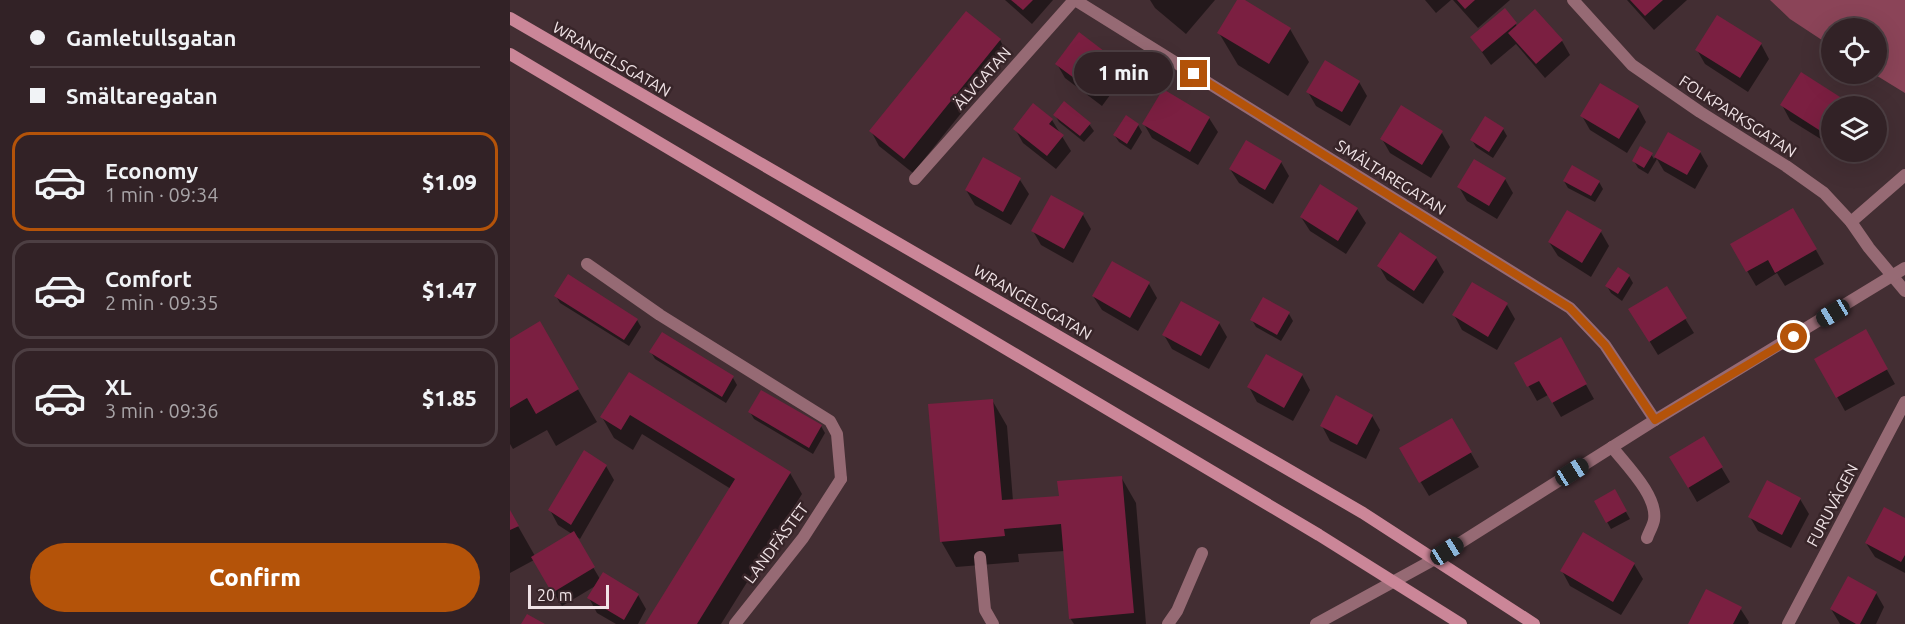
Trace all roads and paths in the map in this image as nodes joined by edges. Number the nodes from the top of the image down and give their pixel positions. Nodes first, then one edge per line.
1 (1074, 0) edge
2 (1573, 0) edge
3 (510, 18) edge
4 (510, 54) edge
5 (1905, 175) edge
6 (915, 179) dead end
7 (1851, 222) junction
8 (587, 264) dead end
9 (1905, 268) edge
10 (1893, 277) junction
11 (1905, 291) edge
12 (1905, 402) edge
13 (1655, 420) junction
14 (1612, 447) junction
15 (1647, 538) dead end
16 (1202, 552) dead end
17 (980, 557) dead end
18 (1433, 560) junction
19 (1392, 582) junction
20 (735, 624) edge
21 (993, 624) edge
22 (1168, 624) edge
23 (1316, 624) edge
24 (1461, 624) edge
25 (1534, 624) edge
26 (1788, 624) edge

1 - 6 street, ÄLVGATAN
1 - 13 street, SMÄLTAREGATAN
2 - 7 street, FOLKPARKSGATAN
3 - 18 main road, WRANGELSGATAN
4 - 19 main road
5 - 7 street
7 - 10 street, FOLKPARKSGATAN
8 - 20 street, LANDFÄSTET
9 - 10 street
10 - 11 street, FOLKPARKSGATAN
10 - 13 street
12 - 26 street, FURUVÄGEN
13 - 14 street
14 - 15 street
14 - 18 street
16 - 22 street
17 - 21 street
18 - 19 street
18 - 25 main road, WRANGELSGATAN
19 - 23 street
19 - 24 main road

